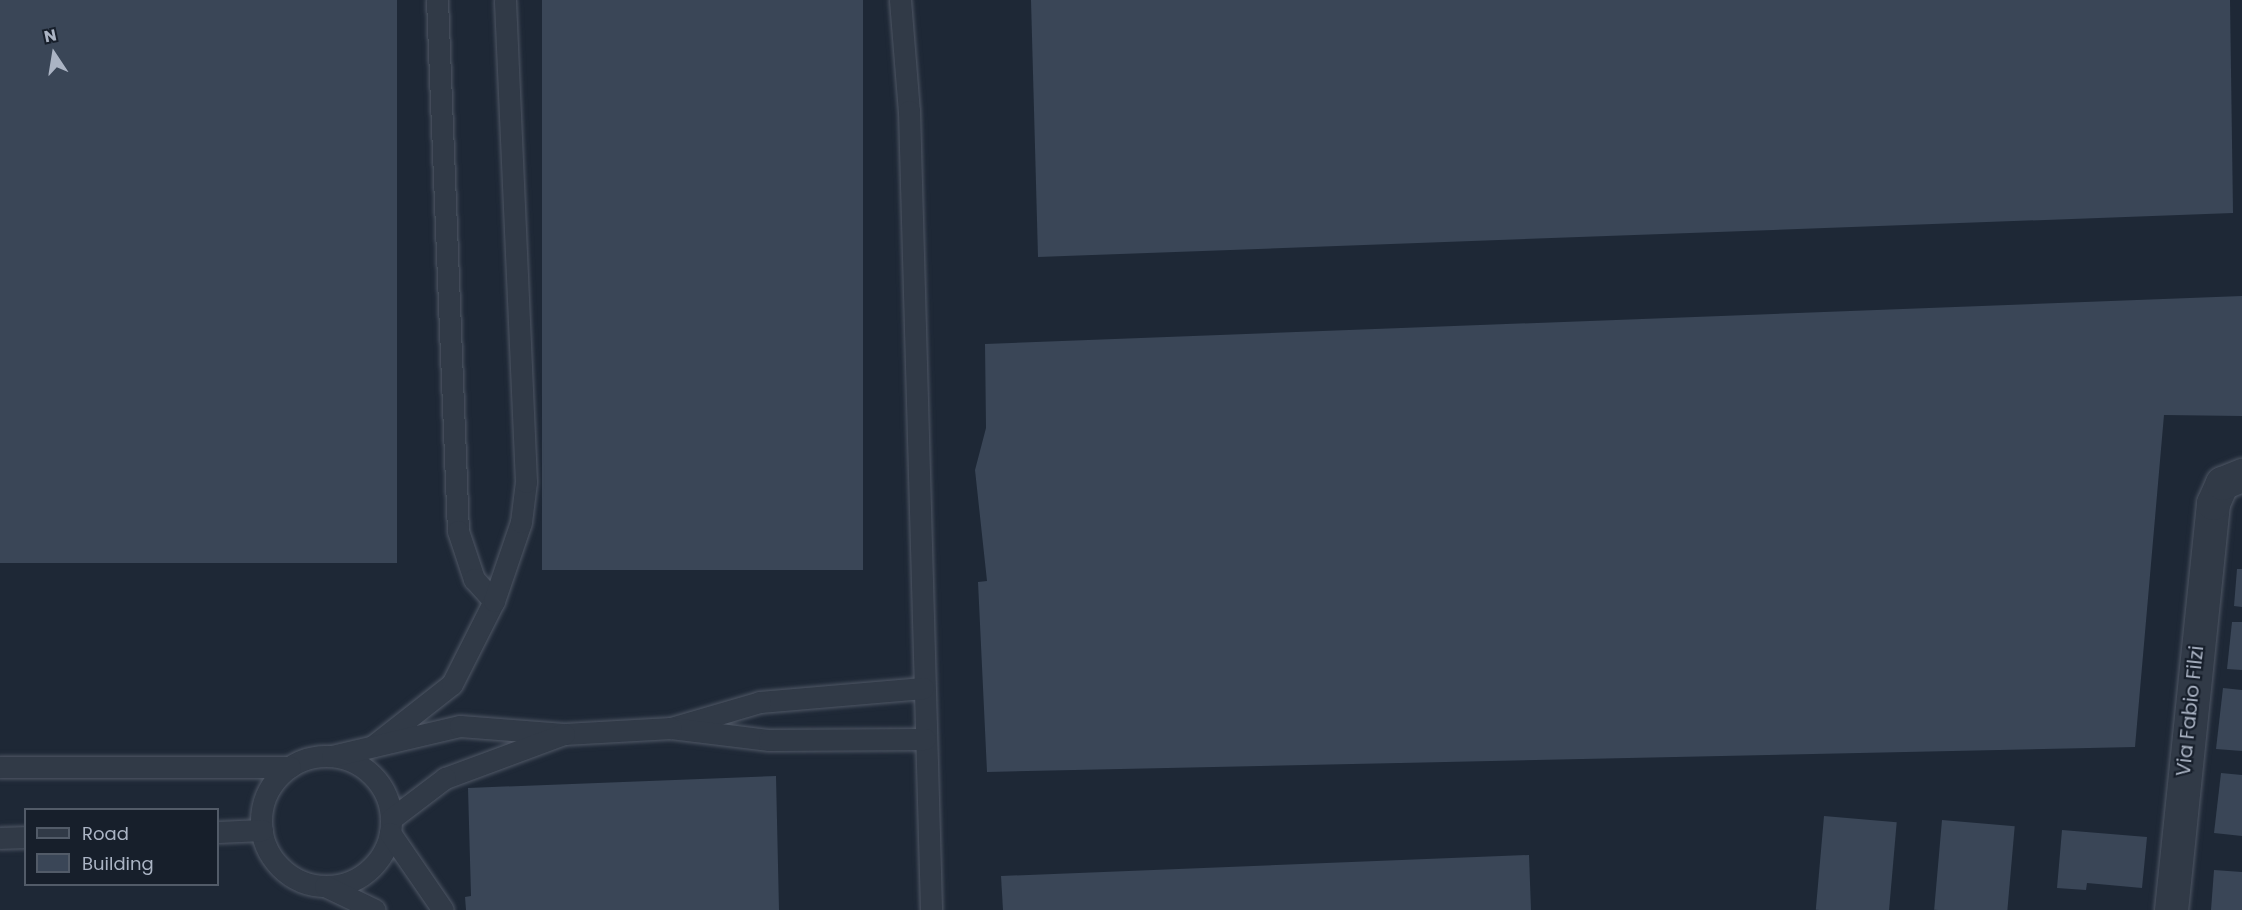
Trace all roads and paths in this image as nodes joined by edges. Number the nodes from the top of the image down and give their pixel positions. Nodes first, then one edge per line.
1 (437, 0) edge
2 (506, 0) edge
3 (900, 0) edge
4 (2242, 475) edge
5 (494, 600) junction
6 (923, 688) junction
7 (671, 728) junction
8 (564, 734) junction
9 (925, 739) junction
10 (373, 746) junction
11 (332, 756) junction
12 (0, 767) edge
13 (290, 767) junction
14 (391, 826) junction
15 (262, 830) junction
16 (219, 832) edge
17 (24, 837) edge
18 (0, 838) edge
19 (325, 886) junction
20 (375, 910) edge
21 (443, 910) edge
22 (932, 910) edge
23 (2172, 910) edge

1 - 5 lane
2 - 5 lane
3 - 6 lane
4 - 23 street, Via Fabio Filzi
5 - 10 lane
6 - 7 lane
6 - 9 lane
7 - 8 lane
7 - 9 lane
8 - 10 lane
8 - 14 lane
9 - 22 lane
10 - 11 lane
11 - 13 lane
11 - 14 lane
12 - 13 lane
13 - 15 lane
14 - 19 lane
14 - 21 lane
15 - 16 lane
15 - 19 lane
17 - 18 lane
19 - 20 lane

